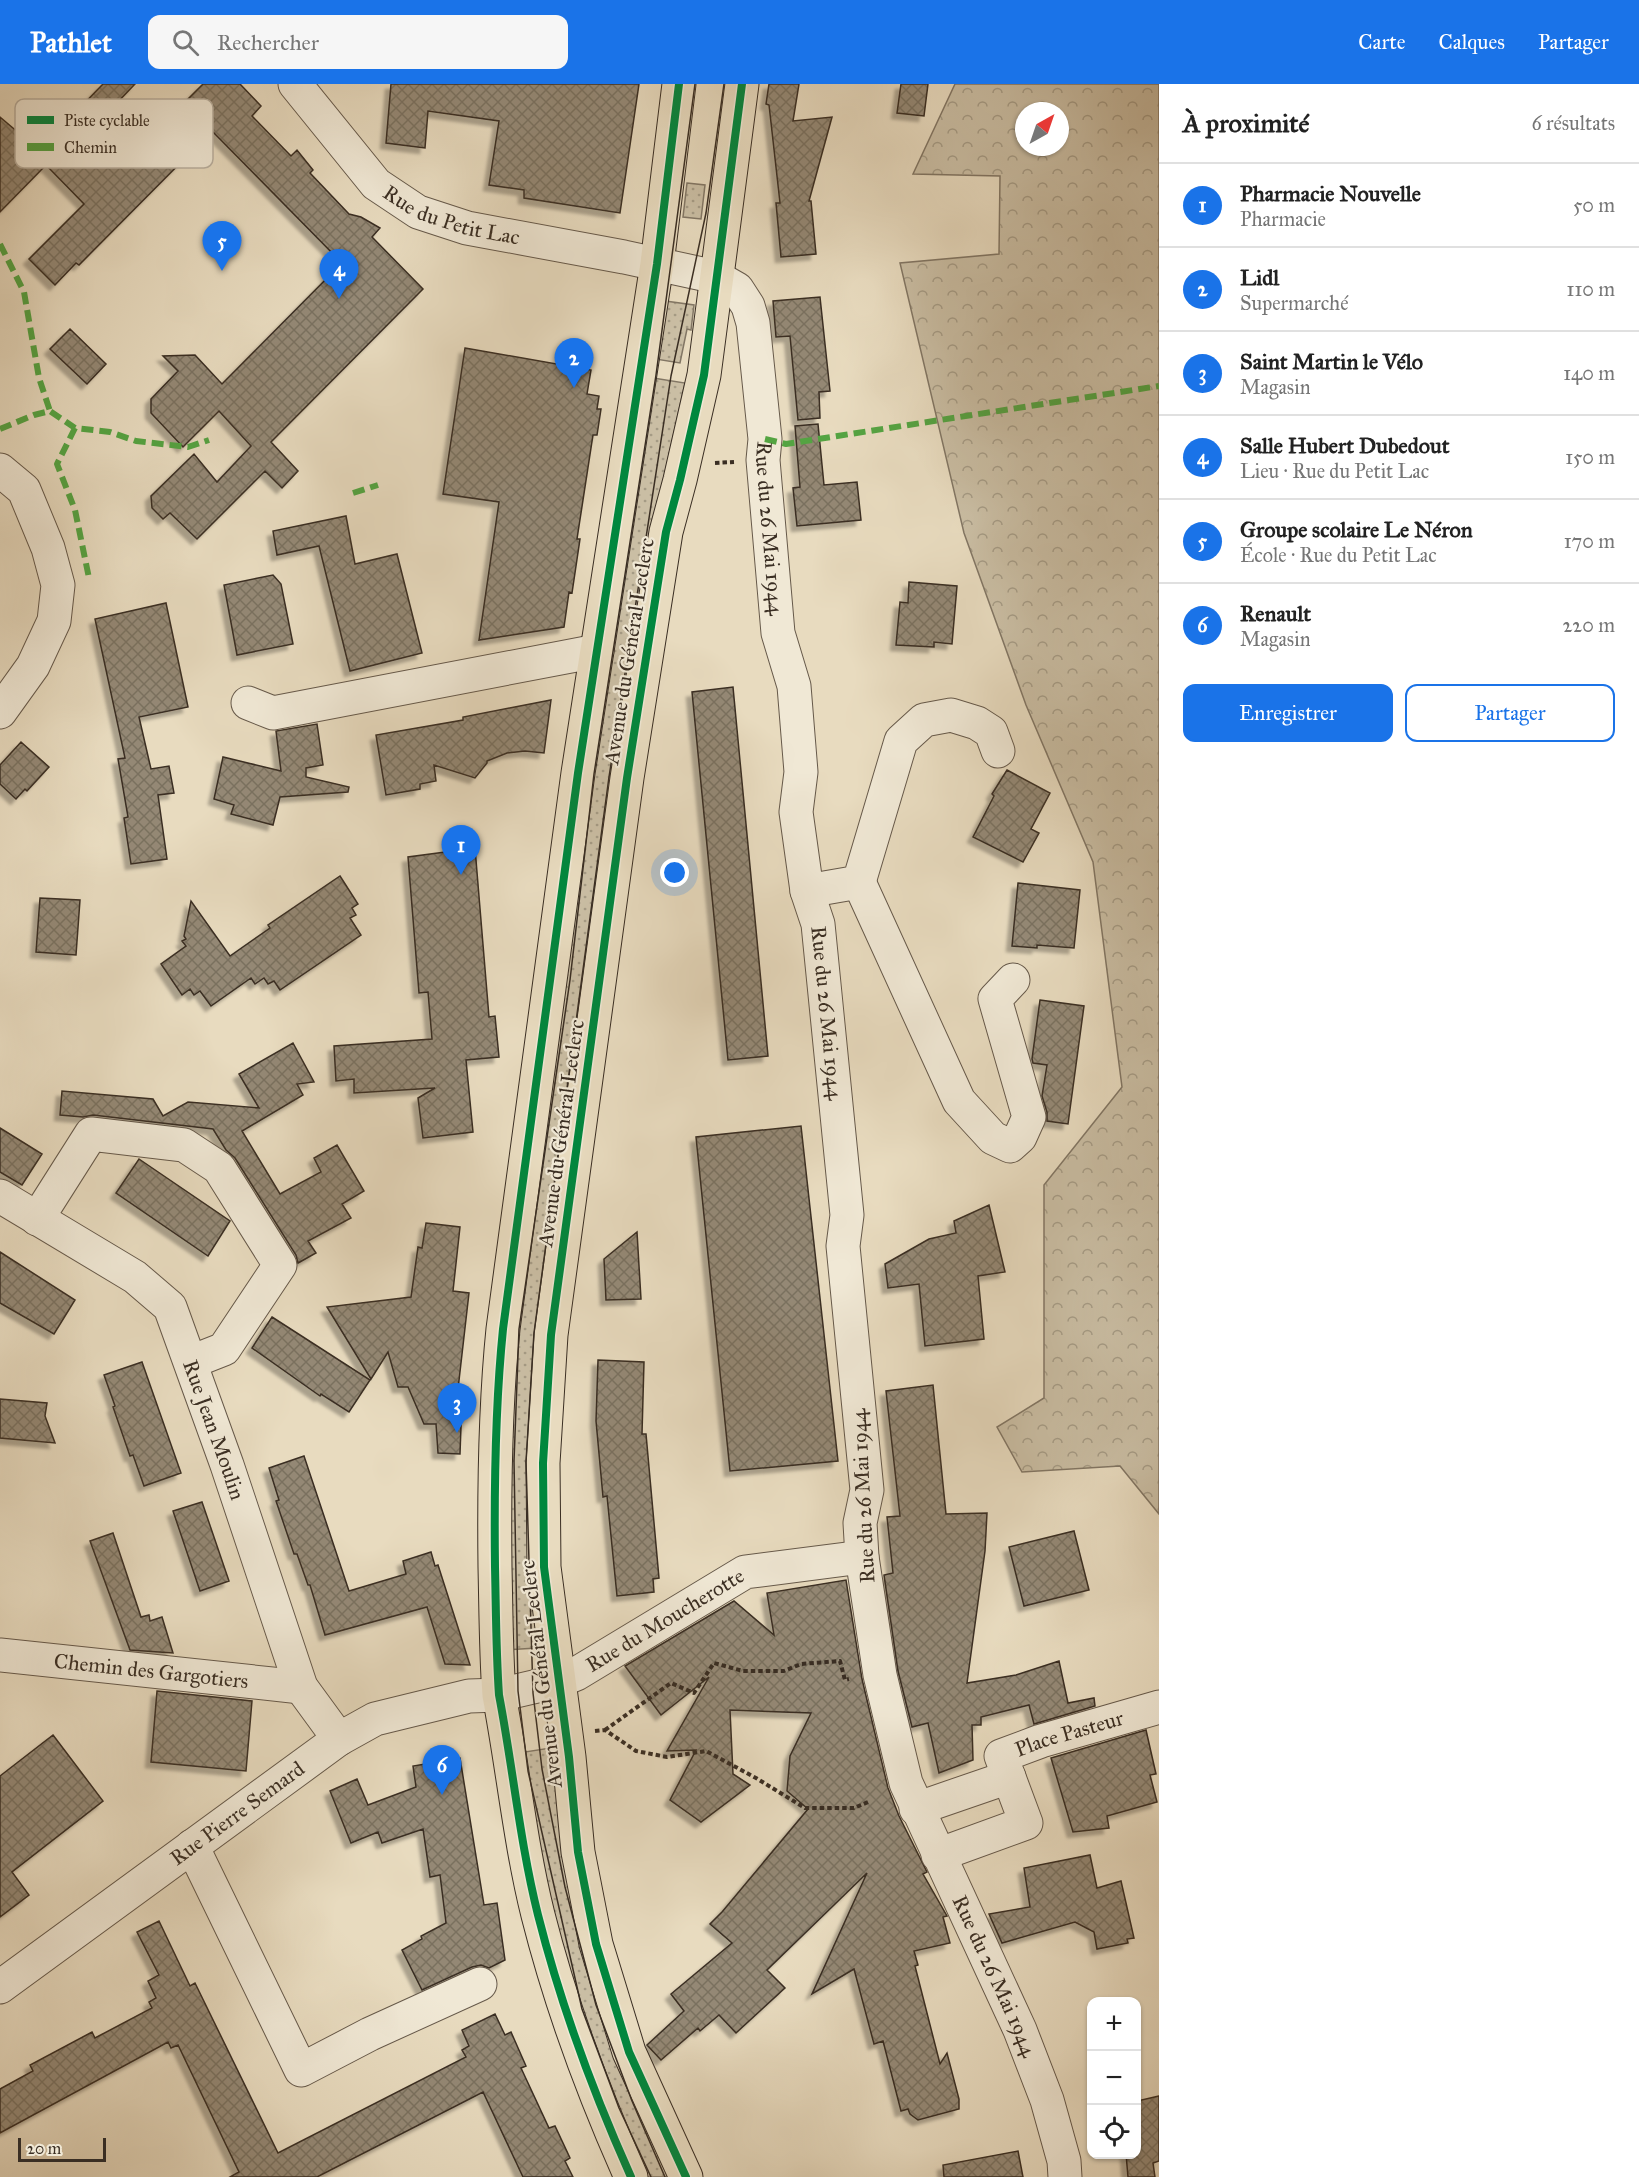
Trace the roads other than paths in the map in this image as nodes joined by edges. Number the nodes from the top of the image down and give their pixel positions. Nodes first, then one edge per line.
1 (295, 84) edge
2 (679, 84) edge
3 (742, 84) edge
4 (657, 264) junction
5 (716, 277) junction
6 (0, 470) edge
7 (597, 651) junction
8 (248, 704) dead end
9 (0, 712) edge
10 (998, 751) dead end
11 (859, 882) junction
12 (807, 891) junction
13 (1013, 980) dead end
14 (0, 1196) edge
15 (37, 1219) junction
16 (191, 1362) junction
17 (862, 1557) junction
18 (0, 1655) edge
19 (567, 1677) junction
20 (301, 1687) junction
21 (499, 1695) junction
22 (1159, 1707) edge
23 (339, 1739) junction
24 (1009, 1777) junction
25 (916, 1809) junction
26 (192, 1846) junction
27 (938, 1855) junction
28 (480, 1984) dead end
29 (0, 1987) edge
30 (631, 2177) edge
31 (686, 2177) edge
32 (1065, 2177) edge

1 - 4 street, Rue du Petit Lac
2 - 4 main road, Avenue du Général Leclerc
3 - 5 main road, Avenue du Général Leclerc
4 - 5 street, Rue du 26 Mai 1944
4 - 7 main road, Avenue du Général Leclerc
5 - 12 street, Rue du 26 Mai 1944
5 - 19 main road, Avenue du Général Leclerc
6 - 9 street
7 - 8 street, Avenue du Général Leclerc
7 - 21 main road, Avenue du Général Leclerc
10 - 11 street
11 - 12 street
11 - 13 street
12 - 17 street, Rue du 26 Mai 1944
14 - 15 street, Rue Jean Moulin
15 - 16 street, Rue Jean Moulin
15 - 16 street
16 - 20 street, Rue Jean Moulin
17 - 19 street, Rue du Moucherotte
17 - 25 street, Rue du 26 Mai 1944
18 - 20 street, Chemin des Gargotiers
19 - 21 street, Rue du Moucherotte
19 - 31 main road, Avenue du Général Leclerc
20 - 23 street, Rue Jean Moulin
21 - 23 street, Rue Pierre Semard
21 - 30 main road, Avenue du Général Leclerc
22 - 24 street, Place Pasteur
23 - 26 street, Rue Pierre Semard
24 - 25 street, Place Pasteur
24 - 27 street, Place Pasteur
25 - 27 street, Rue du 26 Mai 1944
26 - 28 street
26 - 29 street, Rue Pierre Semard
27 - 32 street, Rue du 26 Mai 1944

